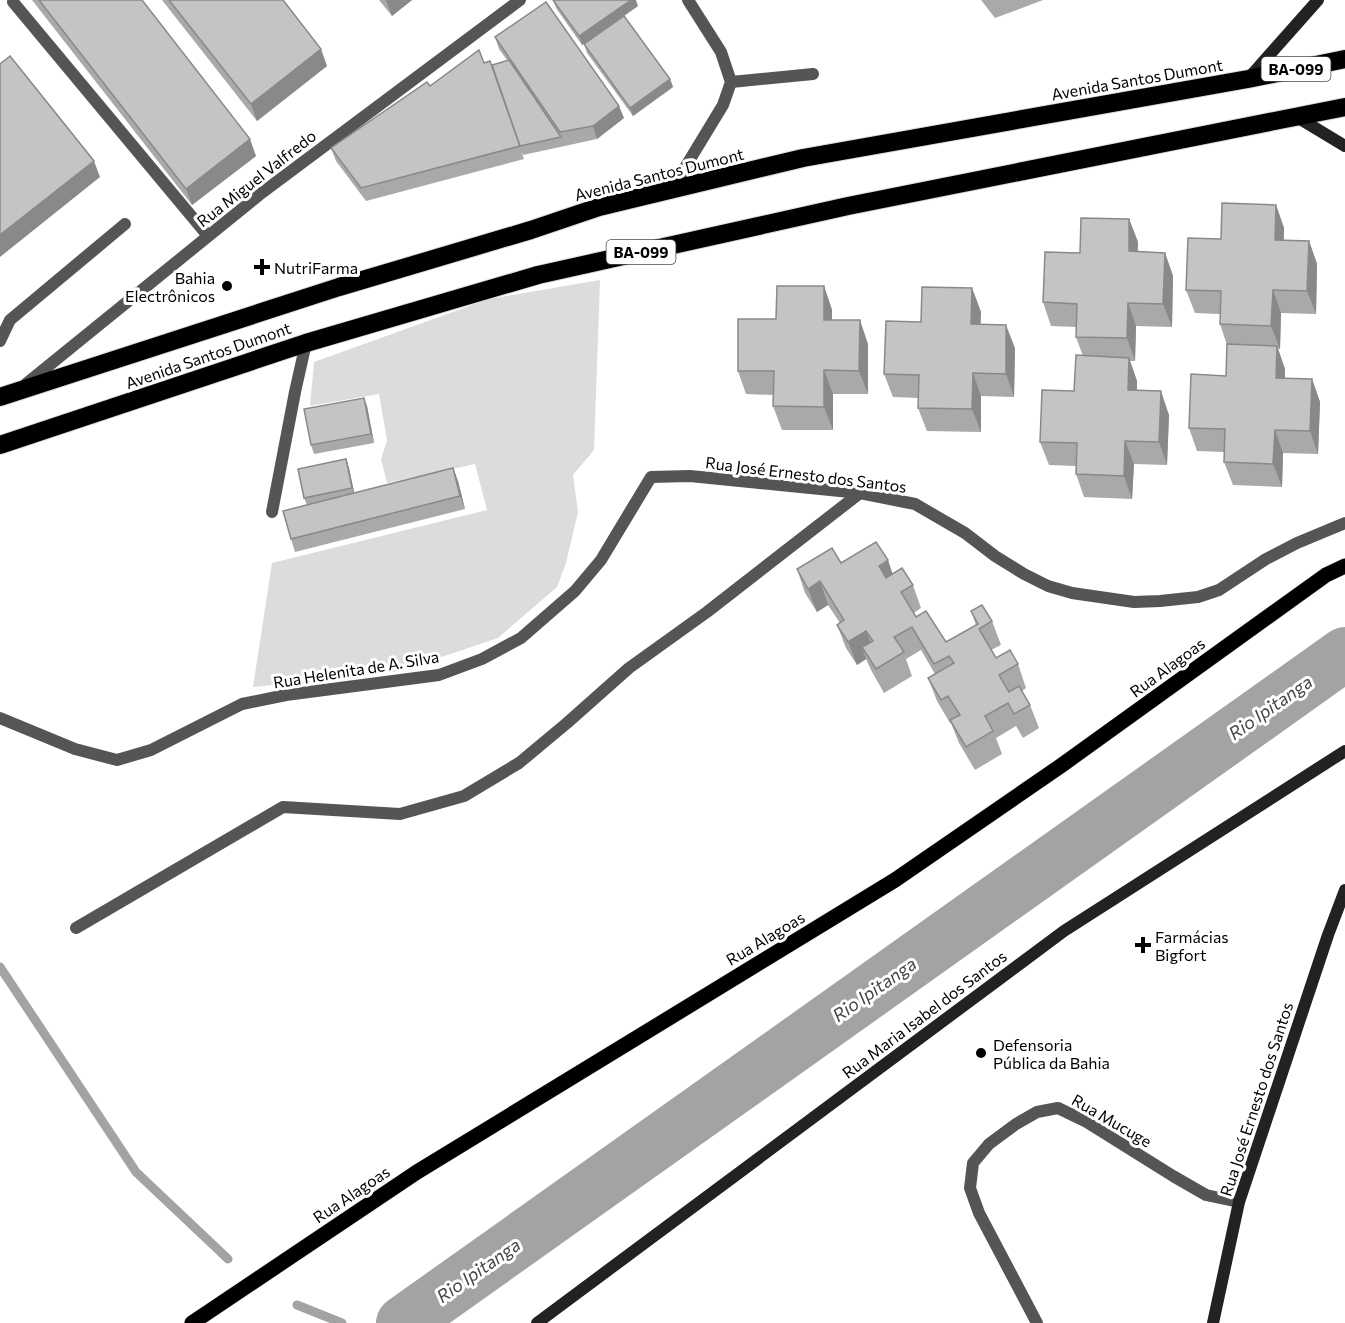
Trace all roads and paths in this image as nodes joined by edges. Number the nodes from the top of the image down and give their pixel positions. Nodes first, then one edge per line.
1 (520, 0) edge
2 (688, 0) edge
3 (1318, 0) edge
4 (13, 2) dead end
5 (1345, 59) edge
6 (813, 74) dead end
7 (1248, 79) junction
8 (731, 82) junction
9 (1345, 107) edge
10 (1297, 117) junction
11 (1345, 147) edge
12 (672, 189) junction
13 (125, 224) dead end
14 (208, 236) junction
15 (0, 341) edge
16 (306, 343) junction
17 (6, 392) edge
18 (0, 445) edge
19 (651, 477) joint
20 (860, 494) junction
21 (272, 512) dead end
22 (1345, 523) edge
23 (1345, 566) edge
24 (0, 718) edge
25 (1345, 751) edge
26 (1345, 890) edge
27 (76, 928) dead end
28 (1239, 1202) junction
29 (192, 1323) edge
30 (537, 1323) edge
31 (1037, 1323) edge
32 (1213, 1323) edge

1 - 14 street, Rua Miguel Valfredo
2 - 8 street
3 - 7 main road
4 - 14 street
5 - 7 highway, Avenida Santos Dumont / BA-099
6 - 8 street
7 - 12 highway, Avenida Santos Dumont / BA-099
8 - 12 street
9 - 10 highway, Avenida Santos Dumont / BA-099
10 - 11 main road
10 - 16 highway, Avenida Santos Dumont / BA-099
12 - 17 highway, Avenida Santos Dumont / BA-099
13 - 15 street
14 - 17 street, Rua Miguel Valfredo
16 - 18 highway, Avenida Santos Dumont / BA-099
16 - 21 street
19 - 20 street, Rua José Ernesto dos Santos
19 - 24 street, Rua Helenita de A. Silva
20 - 22 street, Rua José Ernesto dos Santos
20 - 27 street
23 - 29 main road, Rua Alagoas
25 - 30 main road, Rua Maria Isabel dos Santos
26 - 28 main road, Rua José Ernesto dos Santos
28 - 31 street, Rua Mucuge
28 - 32 main road, Rua José Ernesto dos Santos

